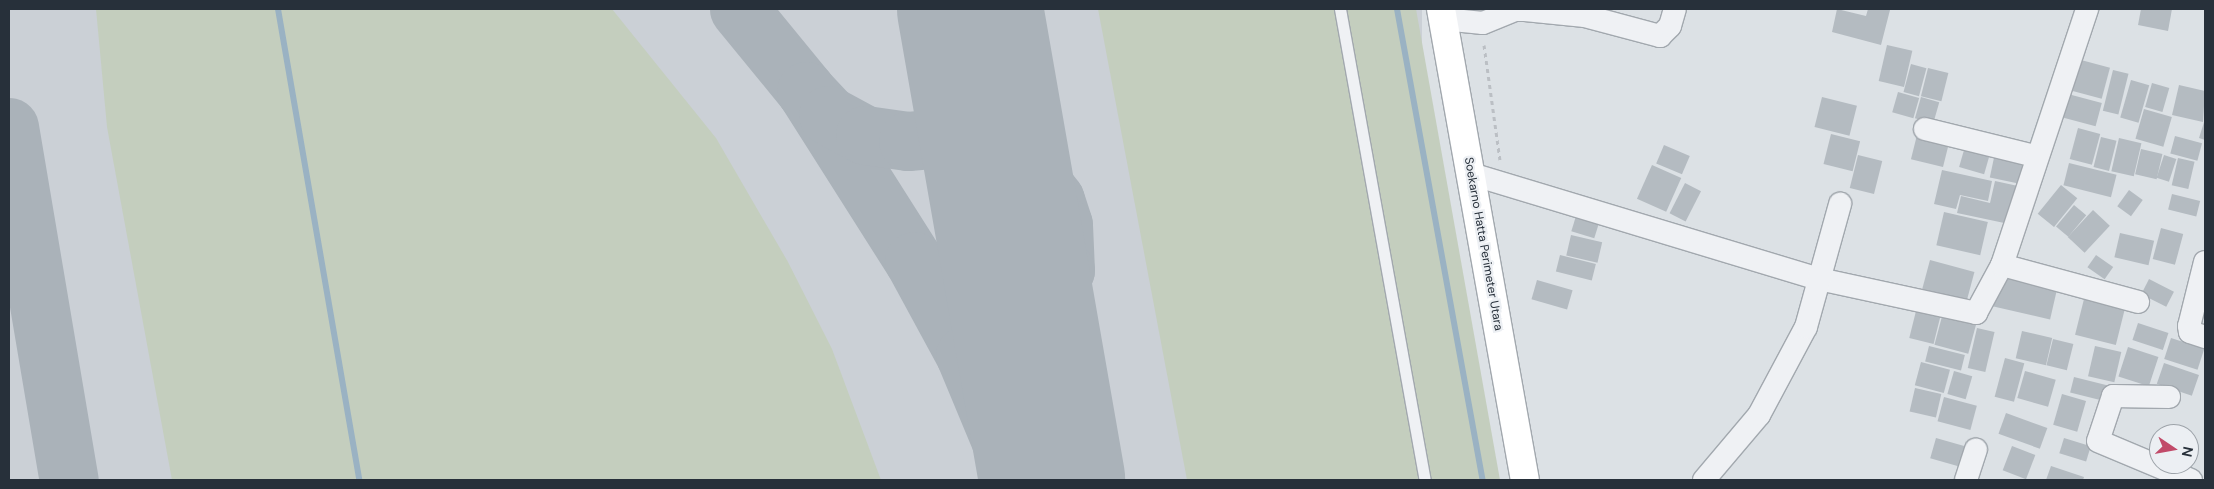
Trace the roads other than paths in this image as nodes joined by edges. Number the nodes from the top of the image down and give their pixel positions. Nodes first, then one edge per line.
1 (1340, 9) edge
2 (1675, 9) edge
3 (2087, 9) edge
4 (1586, 12) edge
5 (1442, 14) edge
6 (1925, 129) dead end
7 (2035, 156) junction
8 (1471, 174) junction
9 (1840, 204) dead end
10 (2205, 262) edge
11 (2002, 265) junction
12 (1818, 279) junction
13 (2138, 302) dead end
14 (2205, 337) edge
15 (2169, 397) dead end
16 (1976, 450) dead end
17 (1425, 480) edge
18 (1525, 480) edge
19 (1704, 480) edge
20 (1966, 480) edge
21 (2191, 480) edge

1 - 17 lane
2 - 4 street
3 - 7 street
4 - 5 street
5 - 8 main road, Soekarno Hatta Perimeter Utara
6 - 7 street
7 - 11 street
8 - 12 street
8 - 18 main road, Soekarno Hatta Perimeter Utara
9 - 12 street
10 - 14 street
11 - 12 street
11 - 13 street
12 - 19 street
15 - 21 street
16 - 20 street

